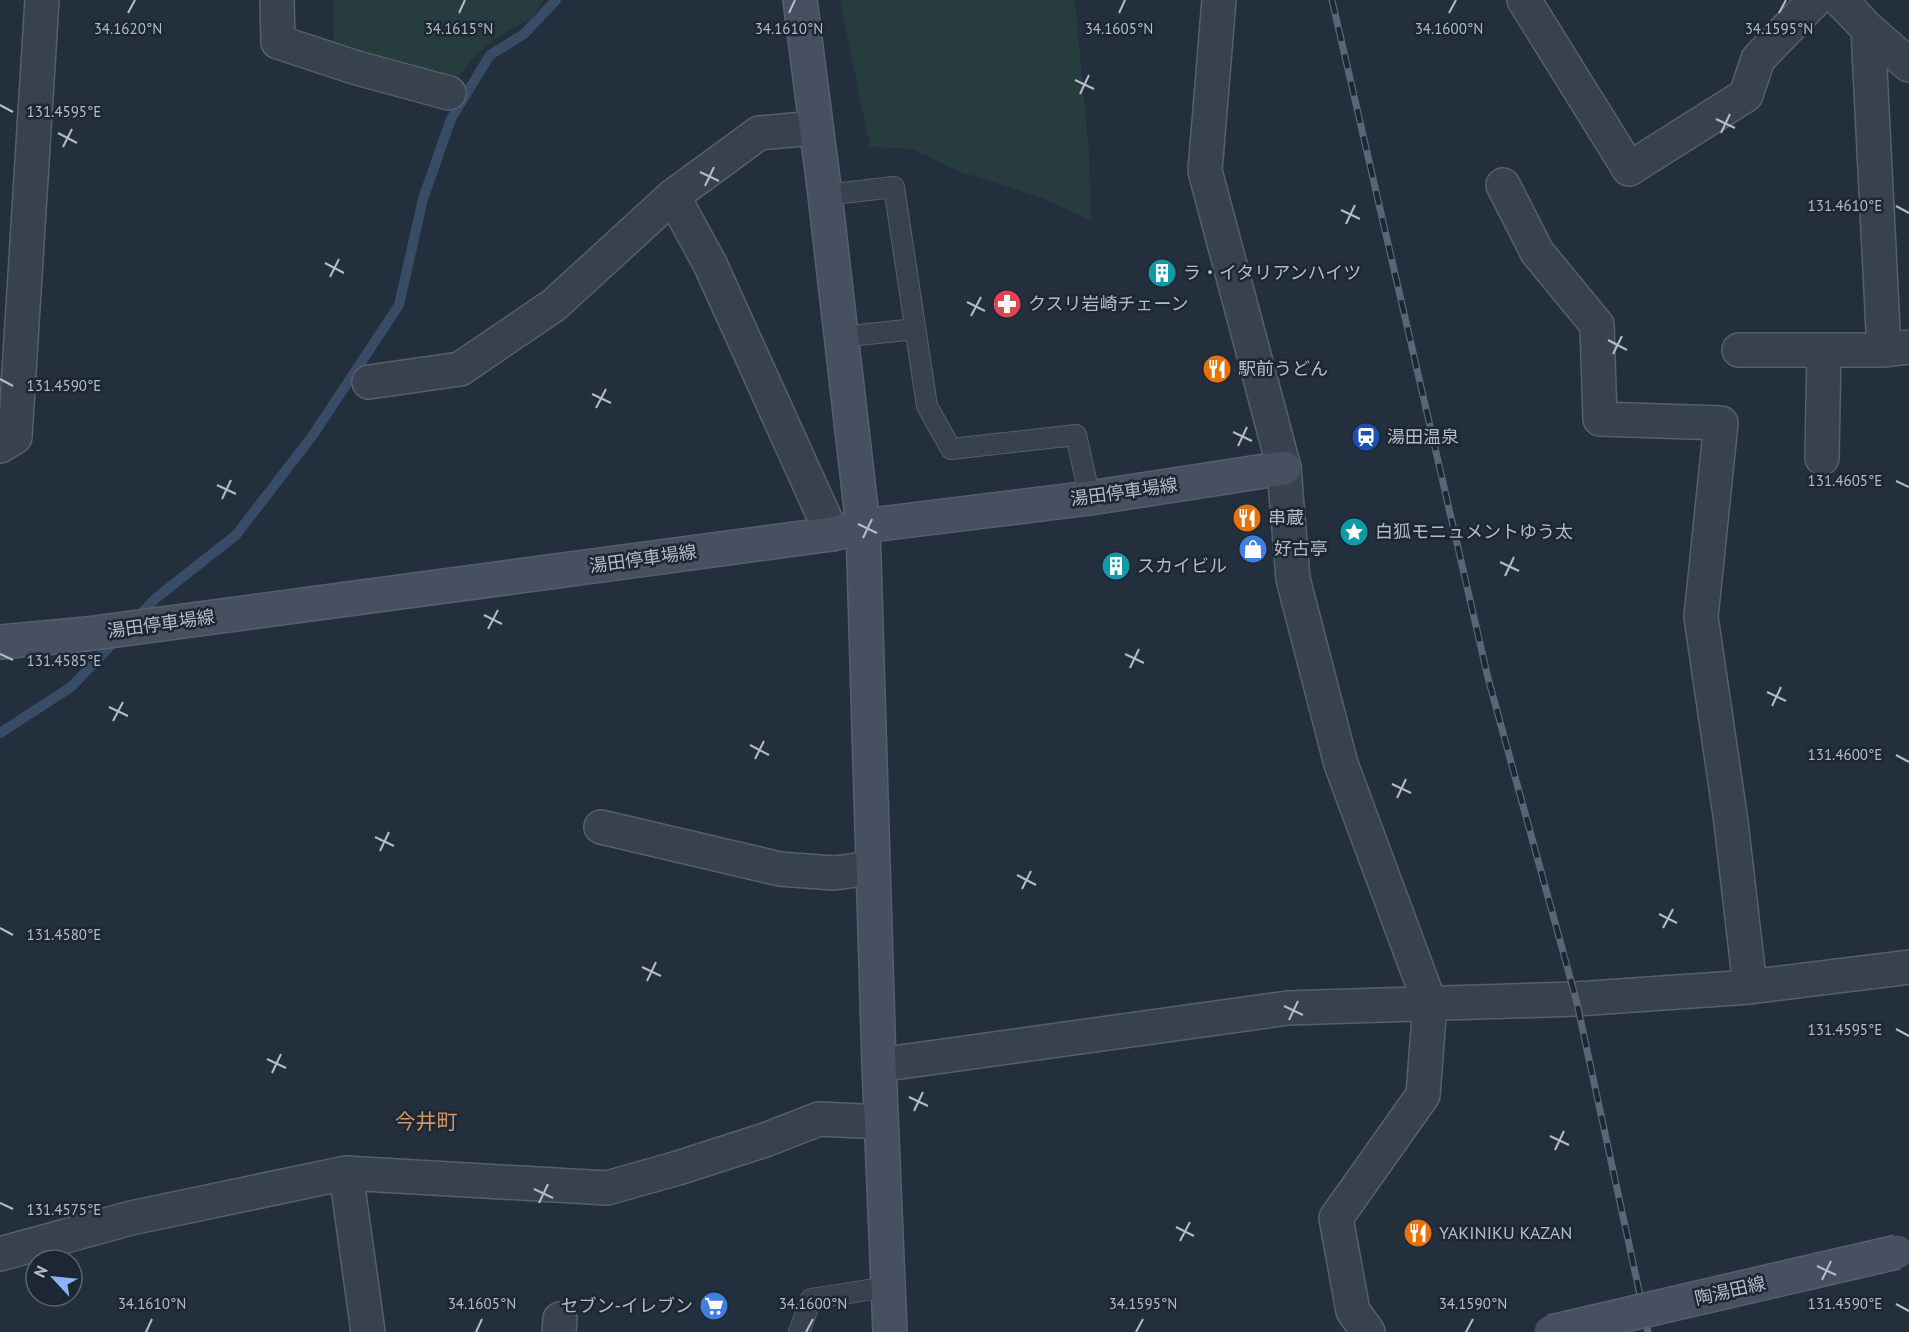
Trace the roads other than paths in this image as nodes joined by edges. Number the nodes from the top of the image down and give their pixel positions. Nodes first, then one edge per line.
1 (42, 0) edge
2 (277, 0) edge
3 (800, 0) edge
4 (1219, 0) edge
5 (1524, 0) edge
6 (1815, 0) edge
7 (1840, 0) edge
8 (1868, 29) junction
9 (1909, 65) edge
10 (449, 93) dead end
11 (815, 128) junction
12 (1503, 185) dead end
13 (825, 195) junction
14 (673, 196) junction
15 (915, 329) junction
16 (840, 337) junction
17 (1897, 349) edge
18 (1739, 350) dead end
19 (1824, 350) junction
20 (369, 382) dead end
21 (0, 446) edge
22 (1822, 458) dead end
23 (1284, 468) junction
24 (1090, 498) junction
25 (847, 530) junction
26 (0, 642) edge
27 (601, 827) dead end
28 (873, 868) junction
29 (1909, 967) edge
30 (1750, 987) junction
31 (1430, 1004) junction
32 (879, 1065) junction
33 (881, 1122) junction
34 (345, 1173) junction
35 (1903, 1250) edge
36 (0, 1254) edge
37 (887, 1287) junction
38 (368, 1332) edge
39 (799, 1332) edge
40 (890, 1332) edge
41 (1368, 1332) edge
42 (1551, 1332) edge

1 - 21 street
2 - 10 street
3 - 11 main road
4 - 23 street
5 - 6 street
7 - 8 street
8 - 9 street
8 - 17 street
11 - 13 main road
11 - 14 street
12 - 30 street
13 - 15 lane
13 - 16 main road
14 - 20 street
14 - 25 street
15 - 16 lane
15 - 24 lane
16 - 25 main road
17 - 19 street
18 - 19 street
19 - 22 street
23 - 24 main road, 湯田停車場線
23 - 31 street
24 - 25 main road, 湯田停車場線
25 - 26 main road, 湯田停車場線
25 - 28 main road
27 - 28 street
28 - 32 main road
29 - 30 street
30 - 31 street
31 - 32 street
31 - 41 street
32 - 33 main road
33 - 34 street
33 - 37 main road
34 - 36 street
34 - 38 street
35 - 42 main road, 陶湯田線, bridge
37 - 39 lane
37 - 40 main road

